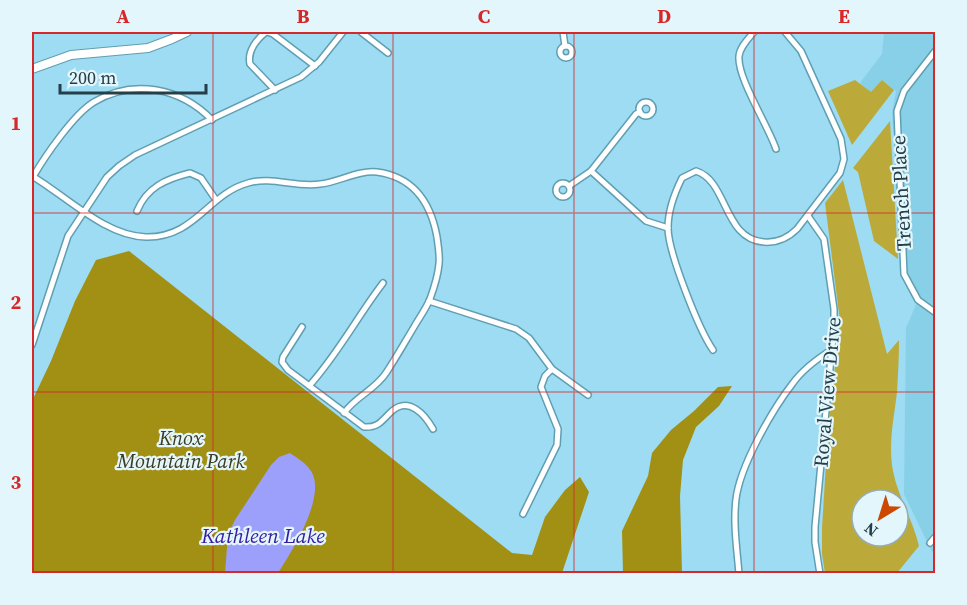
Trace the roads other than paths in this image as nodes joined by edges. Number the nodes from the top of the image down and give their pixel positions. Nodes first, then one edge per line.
1 (187, 32) edge
2 (267, 32) edge
3 (344, 32) edge
4 (360, 32) edge
5 (563, 32) edge
6 (753, 32) edge
7 (785, 32) edge
8 (565, 46) dead end
9 (935, 51) edge
10 (388, 54) dead end
11 (315, 66) junction
12 (32, 69) edge
13 (274, 90) junction
14 (640, 112) dead end
15 (212, 120) junction
16 (776, 148) dead end
17 (591, 171) junction
18 (32, 176) edge
19 (569, 186) dead end
20 (216, 200) junction
21 (84, 210) junction
22 (137, 211) dead end
23 (808, 216) junction
24 (668, 228) junction
25 (383, 283) dead end
26 (429, 301) junction
27 (936, 313) edge
28 (302, 327) dead end
29 (32, 345) edge
30 (713, 350) dead end
31 (831, 350) junction
32 (552, 369) junction
33 (309, 386) junction
34 (588, 395) dead end
35 (344, 413) junction
36 (433, 429) dead end
37 (523, 514) dead end
38 (936, 536) edge
39 (930, 543) dead end
40 (739, 573) edge
41 (820, 573) edge

1 - 12 main road
2 - 11 street
2 - 13 street
3 - 11 street
4 - 10 street
5 - 8 street
6 - 16 street
7 - 23 street
9 - 27 street, Trench Place
11 - 13 street
13 - 15 street
14 - 17 street
15 - 18 street
15 - 21 street
17 - 19 street
17 - 24 street
18 - 21 street
20 - 21 street
20 - 22 street
20 - 26 street
21 - 29 street
23 - 24 street
23 - 31 street, Royal View Drive
24 - 30 street
25 - 33 street
26 - 32 street
26 - 35 street
28 - 33 street
31 - 40 street
31 - 41 street, Royal View Drive
32 - 34 street
32 - 37 street
33 - 35 street
35 - 36 street
38 - 39 street

